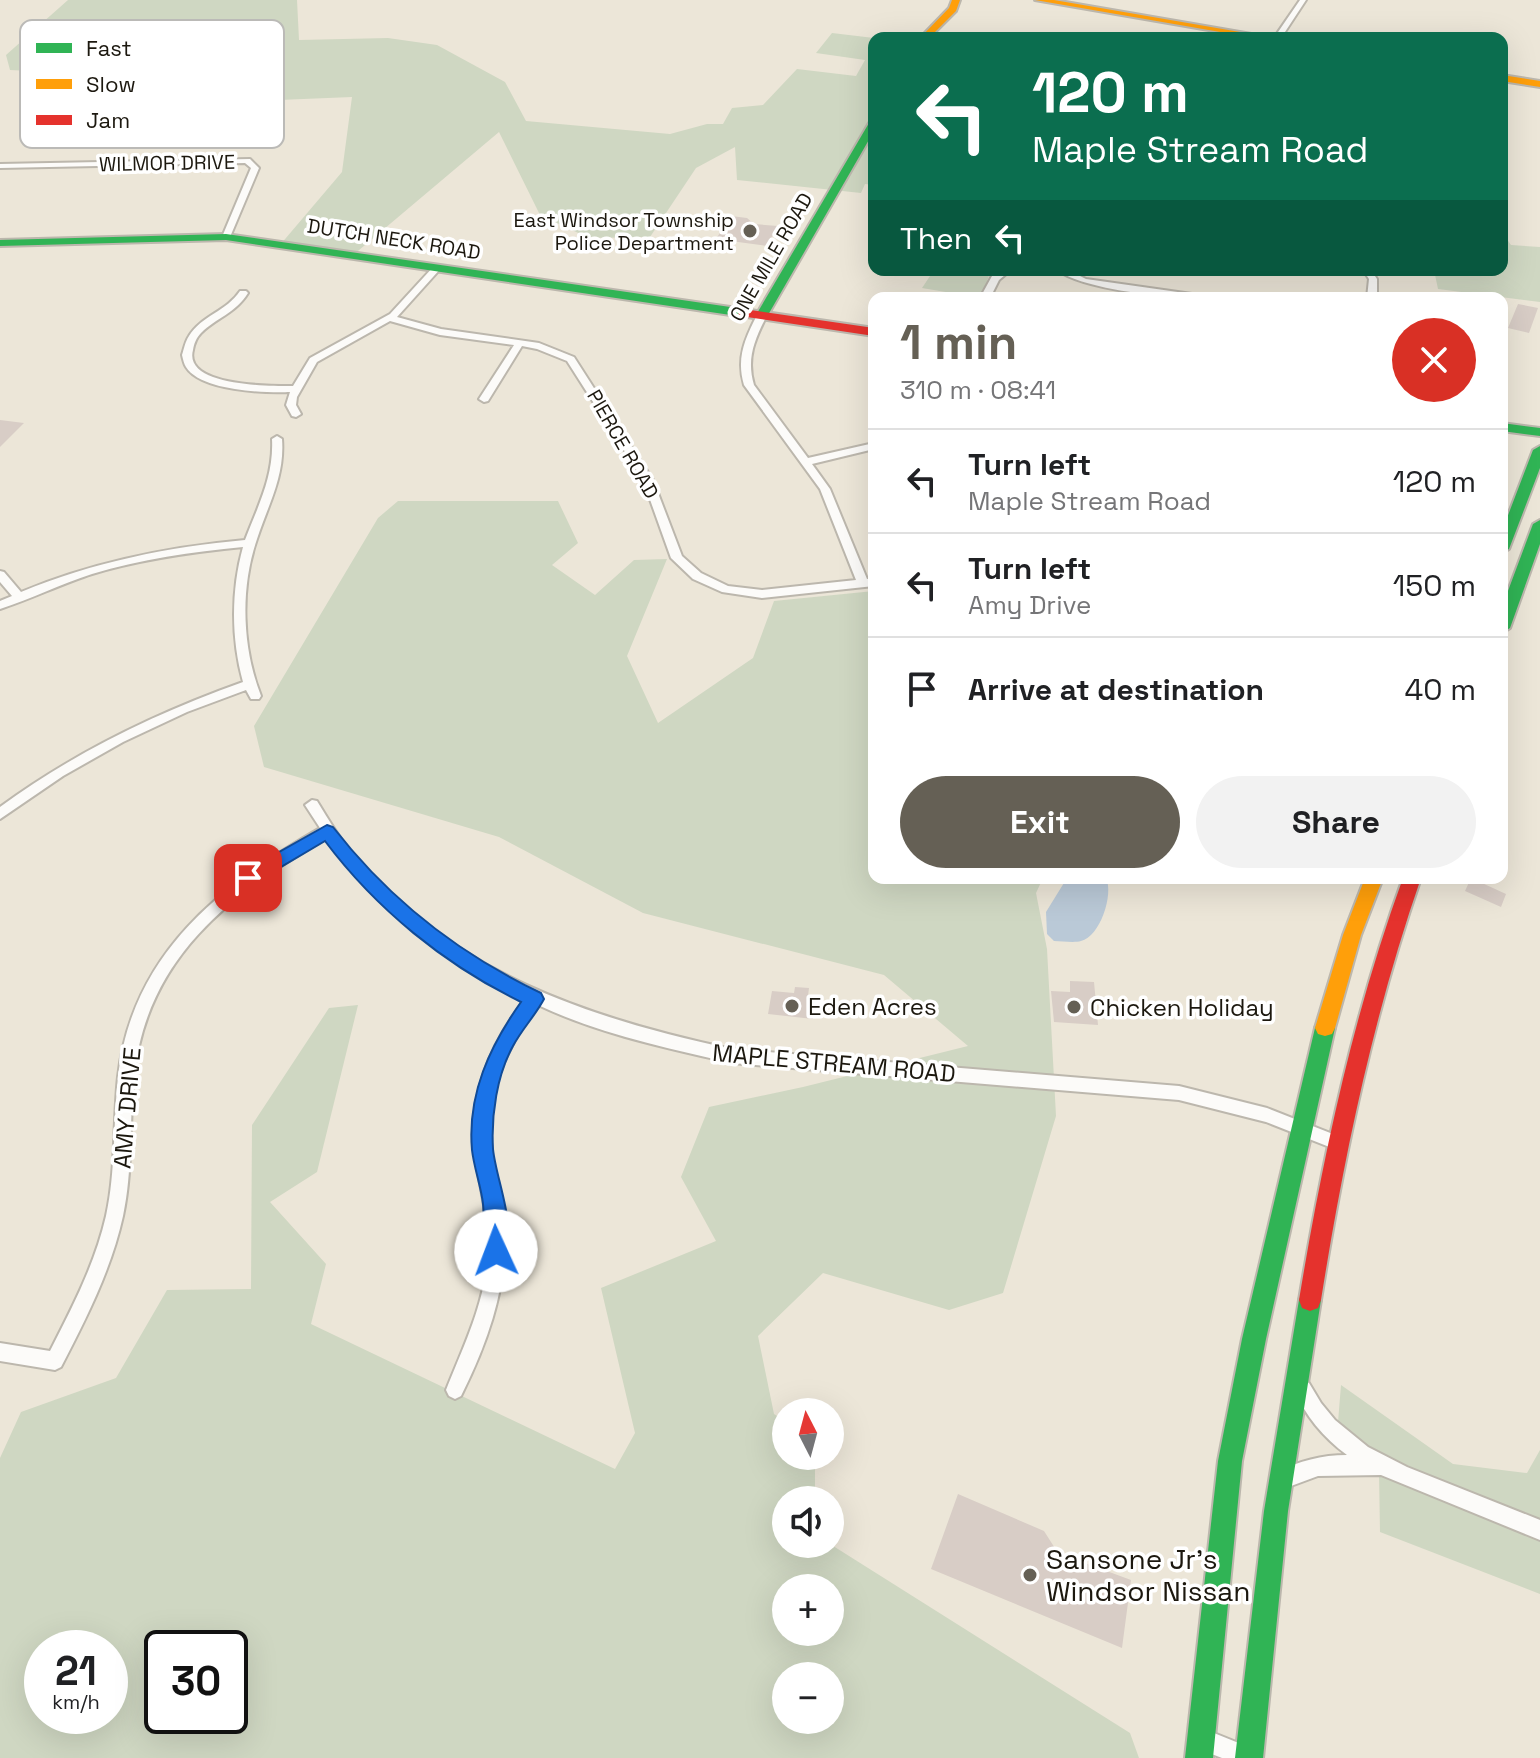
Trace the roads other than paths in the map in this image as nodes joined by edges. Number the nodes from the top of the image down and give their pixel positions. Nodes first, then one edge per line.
1 (1039, 0) edge
2 (1303, 0) edge
3 (1314, 0) edge
4 (959, 3) edge
5 (930, 32) edge
6 (1258, 32) edge
7 (1281, 32) edge
8 (1288, 32) edge
9 (1508, 79) edge
10 (1540, 84) edge
11 (868, 133) edge
12 (0, 166) edge
13 (226, 237) junction
14 (0, 243) edge
15 (438, 267) junction
16 (1074, 276) edge
17 (1151, 292) edge
18 (243, 293) dead end
19 (762, 315) junction
20 (389, 318) junction
21 (868, 331) edge
22 (520, 343) junction
23 (295, 389) junction
24 (484, 399) dead end
25 (296, 414) dead end
26 (1508, 428) edge
27 (1540, 432) edge
28 (277, 439) dead end
29 (868, 447) edge
30 (1540, 450) edge
31 (805, 462) junction
32 (1540, 524) edge
33 (1508, 533) edge
34 (250, 543) junction
35 (0, 575) edge
36 (868, 582) edge
37 (19, 596) junction
38 (0, 605) edge
39 (1508, 612) edge
40 (312, 805) dead end
41 (0, 814) edge
42 (327, 831) junction
43 (1372, 884) edge
44 (1410, 884) edge
45 (534, 999) junction
46 (1299, 1128) junction
47 (1337, 1143) junction
48 (0, 1352) edge
49 (1297, 1371) junction
50 (455, 1390) dead end
51 (1379, 1466) junction
52 (1280, 1481) junction
53 (1540, 1530) edge
54 (1200, 1748) edge
55 (1249, 1758) edge

1 - 6 main road
2 - 7 street
3 - 8 street
4 - 5 main road
9 - 10 main road
11 - 19 main road, ONE MILE ROAD
12 - 13 street, WILMOR DRIVE
13 - 14 main road, DUTCH NECK ROAD
13 - 15 main road, DUTCH NECK ROAD
15 - 19 main road, DUTCH NECK ROAD
15 - 20 street
16 - 17 street
18 - 23 street
19 - 21 main road, DUTCH NECK ROAD
19 - 31 street, ONE MILE ROAD
20 - 22 street, PIERCE ROAD
20 - 23 street
22 - 24 street
22 - 36 street, PIERCE ROAD
23 - 25 street
26 - 27 main road
28 - 34 street
29 - 31 street
30 - 33 main road
31 - 36 street, ONE MILE ROAD
32 - 39 main road
34 - 37 street
34 - 41 street
35 - 37 street
37 - 38 street
40 - 42 street, MAPLE STREAM ROAD
42 - 45 street, MAPLE STREAM ROAD
42 - 48 street, AMY DRIVE
43 - 46 main road
44 - 47 main road
45 - 46 street, MAPLE STREAM ROAD
45 - 50 street
46 - 47 street, MAPLE STREAM ROAD
46 - 54 main road
47 - 49 main road
49 - 51 street
49 - 52 main road
51 - 52 street
51 - 53 street
52 - 55 main road
54 - 55 street

